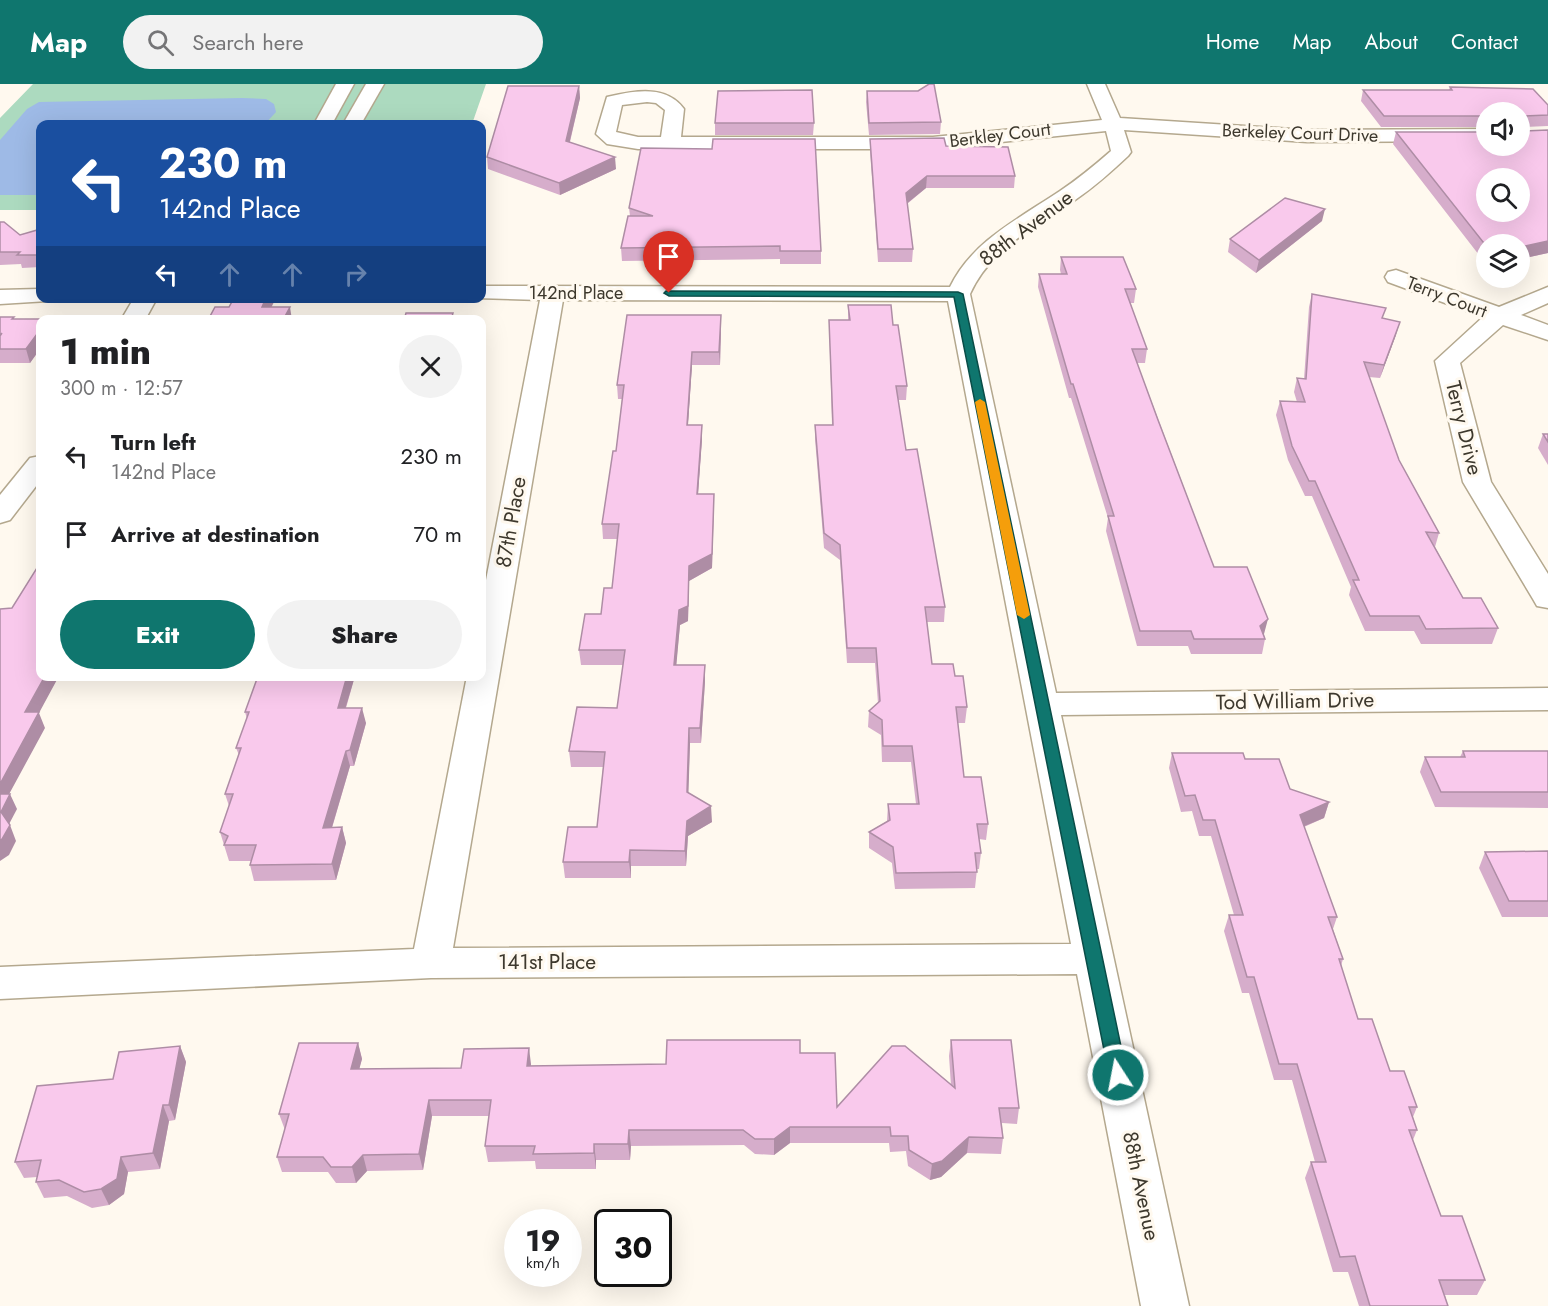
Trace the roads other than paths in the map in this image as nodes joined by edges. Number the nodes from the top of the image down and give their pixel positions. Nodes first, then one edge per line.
1 (345, 84) edge
2 (375, 84) edge
3 (1096, 84) edge
4 (325, 120) edge
5 (354, 120) edge
6 (1113, 124) junction
7 (1476, 135) edge
8 (670, 143) dead end
9 (1396, 277) dead end
10 (486, 293) edge
11 (553, 293) junction
12 (958, 294) junction
13 (1548, 294) edge
14 (36, 296) edge
15 (0, 297) edge
16 (1499, 316) junction
17 (1548, 333) edge
18 (36, 469) edge
19 (0, 514) edge
20 (1548, 599) edge
21 (486, 661) edge
22 (482, 681) edge
23 (1548, 699) edge
24 (1042, 704) junction
25 (1094, 959) junction
26 (431, 963) junction
27 (0, 983) edge
28 (1165, 1306) edge

1 - 4 street
2 - 5 street
3 - 6 street, 88th Avenue
6 - 7 street, Berkeley Court Drive
6 - 8 street, Berkley Court
6 - 12 street, 88th Avenue
9 - 16 street, Terry Court
10 - 11 street, 142nd Place
11 - 12 street, 142nd Place
11 - 21 street, 87th Place
12 - 24 street, 88th Avenue
13 - 16 street, Terry Drive
14 - 15 street
16 - 17 street, Terry Court
16 - 20 street, Terry Drive
18 - 19 street
22 - 26 street, 87th Place
23 - 24 street, Tod William Drive
24 - 25 street, 88th Avenue
25 - 26 street, 141st Place
25 - 28 street, 88th Avenue
26 - 27 street, 141st Place

